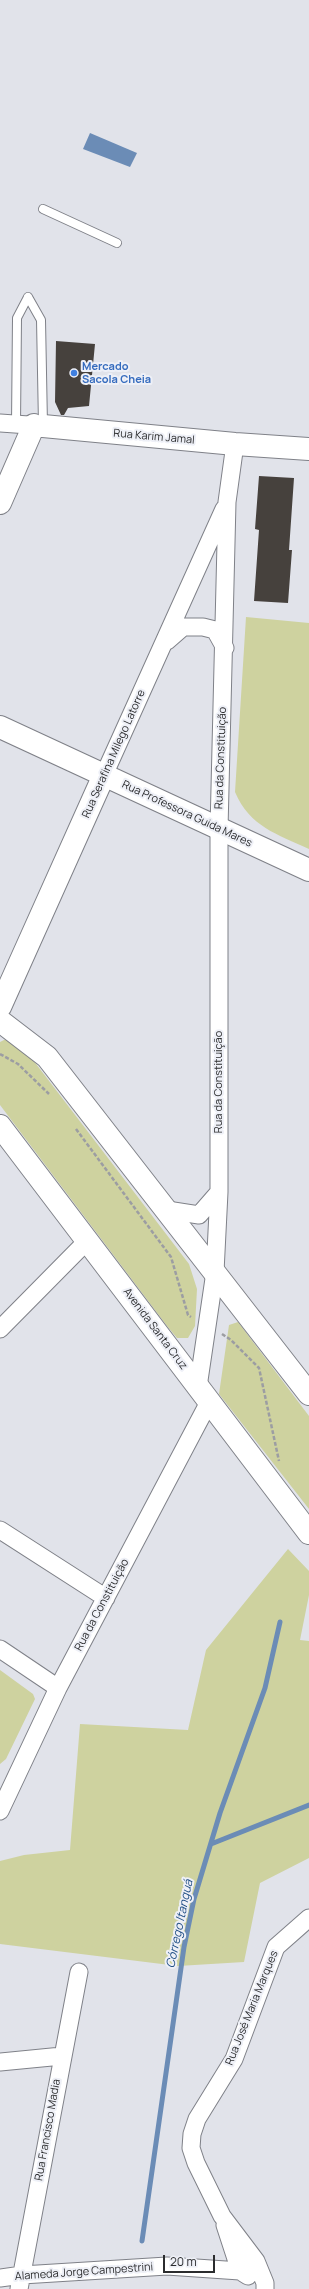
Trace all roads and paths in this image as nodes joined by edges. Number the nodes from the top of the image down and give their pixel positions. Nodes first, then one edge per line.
1 (43, 209) dead end
2 (117, 243) dead end
3 (23, 424) edge
4 (235, 444) junction
5 (309, 449) edge
6 (227, 502) junction
7 (0, 503) edge
8 (163, 645) junction
9 (225, 648) junction
10 (0, 727) edge
11 (104, 775) junction
12 (219, 829) junction
13 (309, 870) edge
14 (0, 1007) edge
15 (0, 1021) edge
16 (0, 1054) edge
17 (53, 1097) dead end
18 (72, 1123) dead end
19 (0, 1126) edge
20 (219, 1192) junction
21 (167, 1210) junction
22 (87, 1241) junction
23 (215, 1272) junction
24 (208, 1326) junction
25 (0, 1329) edge
26 (204, 1394) junction
27 (309, 1394) edge
28 (280, 1466) dead end
29 (0, 1530) edge
30 (309, 1533) edge
31 (106, 1598) junction
32 (0, 1649) edge
33 (58, 1688) junction
34 (5, 1788) edge
35 (0, 1811) edge
36 (309, 1918) edge
37 (79, 1972) dead end
38 (62, 2056) junction
39 (0, 2062) edge
40 (222, 2216) junction
41 (252, 2256) junction
42 (240, 2271) junction
43 (0, 2278) edge
44 (20, 2282) edge
45 (265, 2287) edge

1 - 2 lane
3 - 3 lane
3 - 4 main road, Rua Karim Jamal
3 - 7 main road
4 - 5 main road, Rua Karim Jamal
4 - 6 street, Rua da Constituição
6 - 8 street, Rua Serafina Milego Latorre
6 - 9 street, Rua da Constituição
8 - 9 street
8 - 11 street, Rua Serafina Milego Latorre
9 - 12 street, Rua da Constituição
10 - 11 main road, Rua Professora Guida Mares
11 - 12 main road, Rua Professora Guida Mares
11 - 14 main road, Rua Serafina Milego Latorre
12 - 13 main road, Rua Professora Guida Mares
12 - 20 street, Rua da Constituição
15 - 21 main road
16 - 17 path
18 - 24 path
19 - 22 main road, Avenida Santa Cruz
20 - 21 street
20 - 23 street, Rua da Constituição
21 - 23 main road
22 - 25 street
22 - 26 main road, Avenida Santa Cruz
23 - 24 street, Rua da Constituição
23 - 27 main road
24 - 26 street, Rua da Constituição
24 - 28 path
26 - 30 main road, Avenida Santa Cruz
26 - 31 street, Rua da Constituição
29 - 31 street
31 - 33 street, Rua da Constituição
32 - 33 street
33 - 34 street, Rua da Constituição
34 - 35 street, Rua da Constituição
36 - 40 street, Rua José Maria Marques
37 - 38 street, Rua Francisco Madia
38 - 39 street
38 - 44 street, Rua Francisco Madia
40 - 41 street, Rua José Maria Marques
40 - 42 street, Rua José Maria Marques
41 - 42 street
41 - 45 street, Rua José Maria Marques
42 - 44 street, Alameda Jorge Campestrini
42 - 45 street, Rua José Maria Marques
43 - 44 street, Alameda Jorge Campestrini

